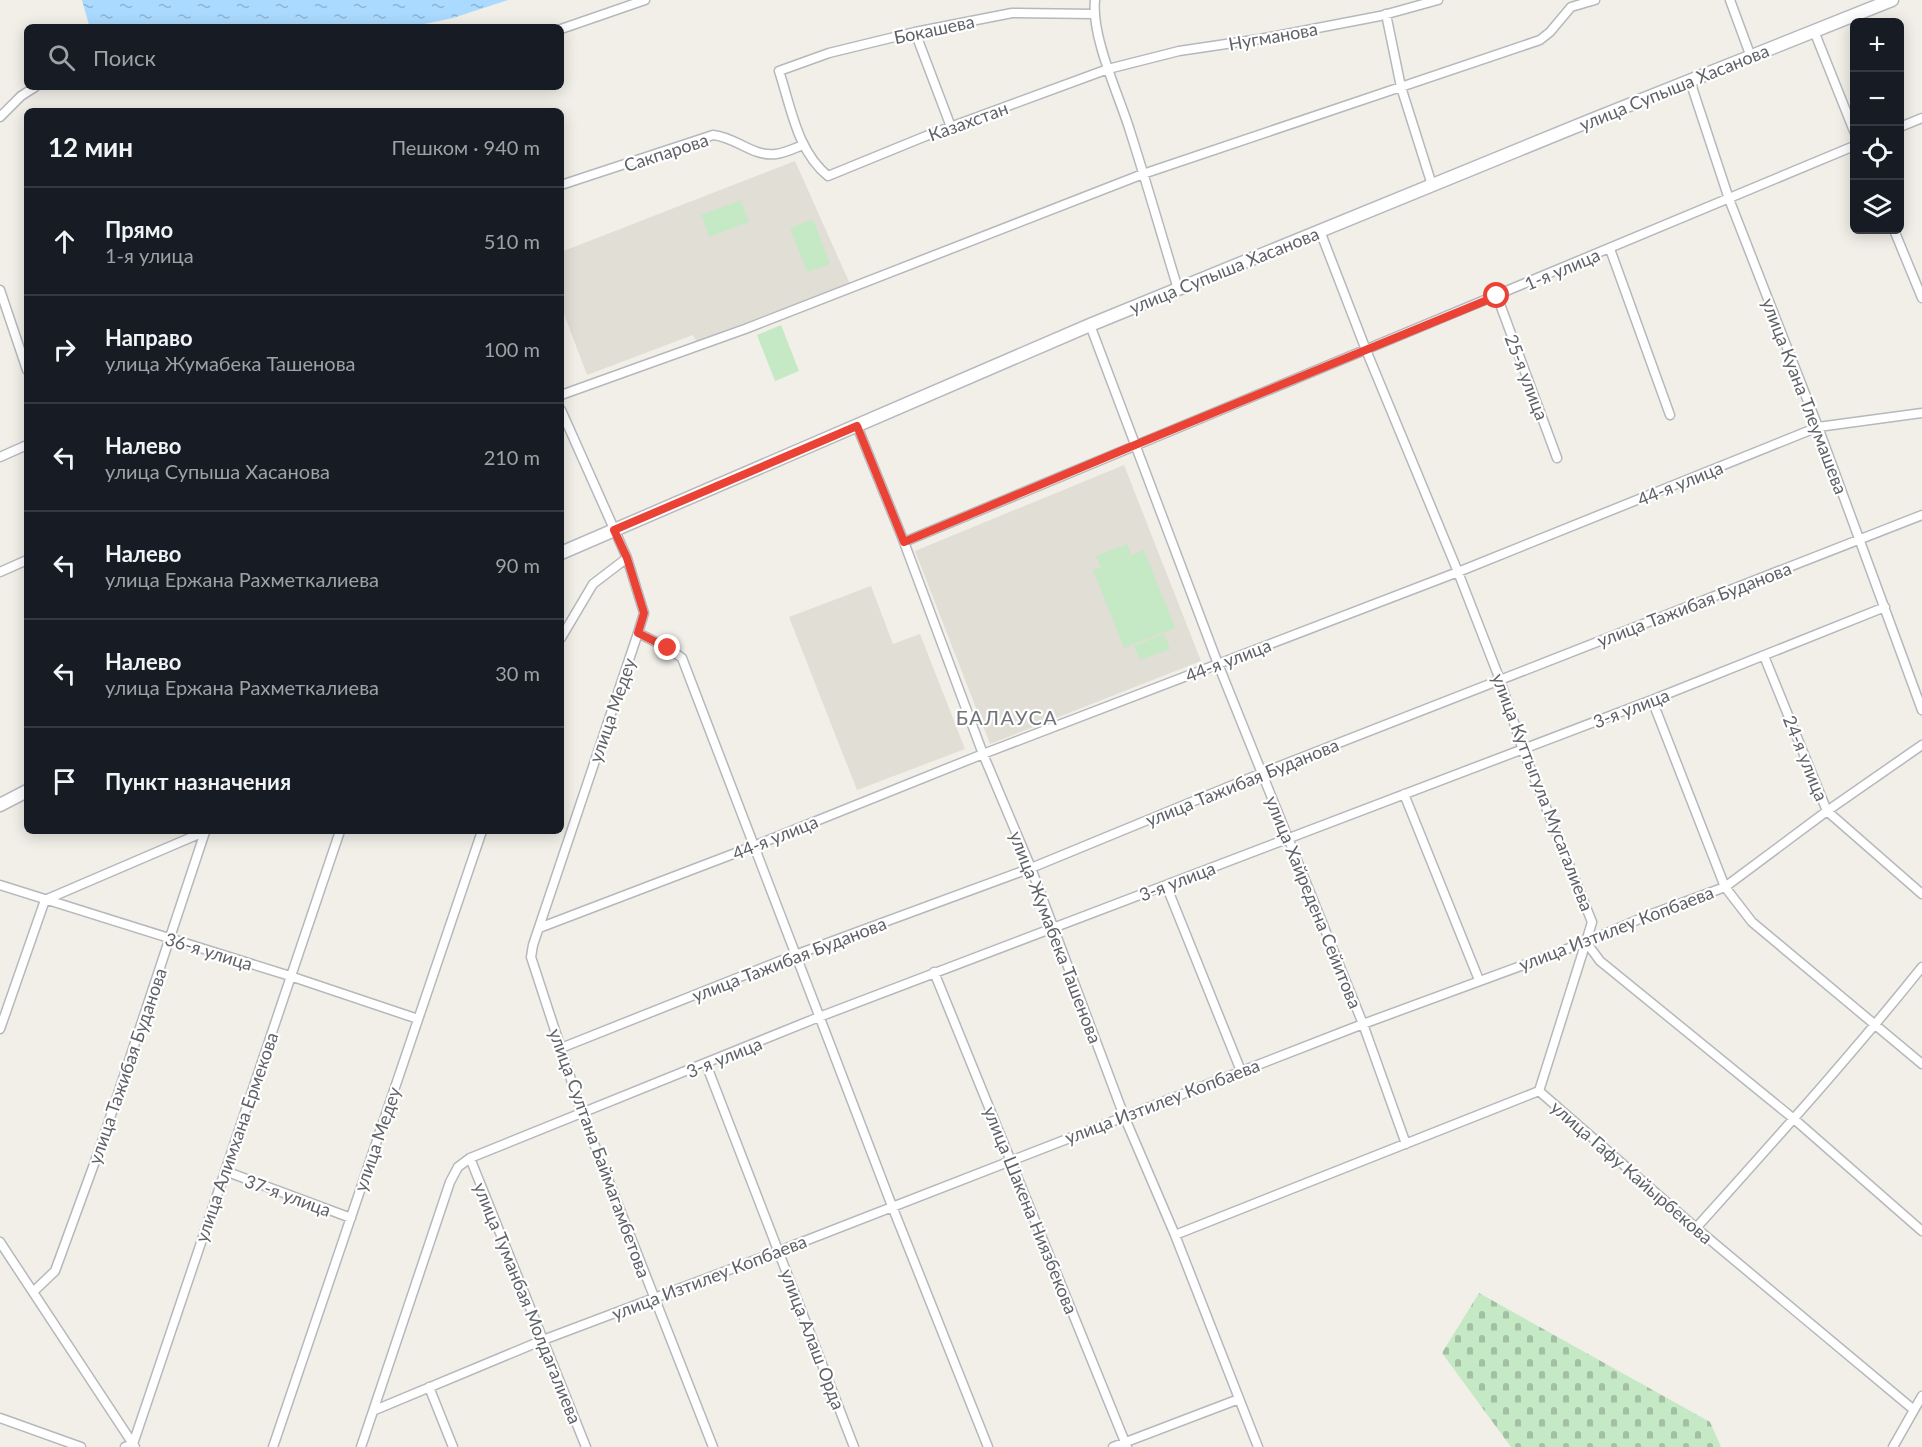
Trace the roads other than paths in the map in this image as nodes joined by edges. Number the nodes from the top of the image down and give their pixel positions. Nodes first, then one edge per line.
1 (645, 0) edge
2 (1095, 0) edge
3 (1438, 0) edge
4 (1595, 0) edge
5 (1730, 0) edge
6 (1892, 0) edge
7 (1094, 14) junction
8 (1386, 14) junction
9 (564, 28) edge
10 (1814, 31) junction
11 (915, 32) junction
12 (1751, 57) junction
13 (1108, 69) junction
14 (1690, 81) junction
15 (1401, 87) junction
16 (30, 90) edge
17 (0, 117) edge
18 (1922, 118) edge
19 (1852, 126) edge
20 (1902, 126) edge
21 (951, 127) junction
22 (803, 145) junction
23 (1850, 148) edge
24 (1143, 174) junction
25 (564, 184) edge
26 (1432, 185) junction
27 (1730, 199) junction
28 (1320, 231) junction
29 (1896, 234) edge
30 (1610, 249) junction
31 (1178, 289) junction
32 (0, 290) edge
33 (1497, 296) junction
34 (1922, 298) edge
35 (1090, 325) junction
36 (1366, 350) junction
37 (24, 361) edge
38 (564, 394) edge
39 (1922, 413) edge
40 (1670, 415) dead end
41 (564, 417) edge
42 (857, 426) junction
43 (1818, 427) junction
44 (1135, 445) junction
45 (24, 446) edge
46 (0, 457) edge
47 (1557, 458) dead end
48 (1922, 515) edge
49 (614, 530) junction
50 (1860, 539) junction
51 (904, 542) junction
52 (564, 551) edge
53 (627, 558) junction
54 (24, 561) edge
55 (0, 572) edge
56 (1458, 572) junction
57 (1885, 607) junction
58 (564, 633) edge
59 (638, 633) junction
60 (1764, 656) junction
61 (1218, 664) junction
62 (1500, 680) junction
63 (1652, 700) junction
64 (1922, 710) edge
65 (1922, 745) edge
66 (1523, 750) junction
67 (983, 754) junction
68 (1262, 773) junction
69 (24, 793) edge
70 (1404, 795) junction
71 (0, 805) edge
72 (1827, 811) junction
73 (199, 834) edge
74 (205, 834) edge
75 (339, 834) edge
76 (481, 834) edge
77 (1288, 838) junction
78 (754, 846) junction
79 (1030, 868) junction
80 (0, 885) edge
81 (1166, 885) junction
82 (1725, 887) junction
83 (1922, 894) edge
84 (45, 900) junction
85 (539, 928) junction
86 (1053, 928) junction
87 (170, 938) junction
88 (1586, 942) junction
89 (795, 955) junction
90 (531, 957) joint
91 (1922, 967) edge
92 (934, 972) junction
93 (290, 976) junction
94 (1479, 980) junction
95 (819, 1017) junction
96 (418, 1019) junction
97 (1363, 1024) junction
98 (1876, 1024) junction
99 (0, 1029) edge
100 (561, 1048) junction
101 (706, 1064) junction
102 (1922, 1064) edge
103 (1241, 1071) junction
104 (1539, 1091) junction
105 (582, 1113) junction
106 (1124, 1116) junction
107 (1794, 1119) junction
108 (1406, 1144) junction
109 (470, 1158) junction
110 (1011, 1160) junction
111 (225, 1171) junction
112 (892, 1206) junction
113 (351, 1218) junction
114 (1696, 1228) junction
115 (1922, 1231) edge
116 (1175, 1234) junction
117 (0, 1242) edge
118 (779, 1251) junction
119 (33, 1292) junction
120 (654, 1299) junction
121 (543, 1340) junction
122 (429, 1387) junction
123 (1922, 1396) edge
124 (1239, 1399) junction
125 (375, 1410) junction
126 (1914, 1410) junction
127 (0, 1418) edge
128 (1126, 1445) edge
129 (131, 1446) edge
130 (81, 1447) edge
131 (273, 1447) edge
132 (361, 1447) edge
133 (453, 1447) edge
134 (586, 1447) edge
135 (713, 1447) edge
136 (854, 1447) edge
137 (988, 1447) edge
138 (1113, 1447) edge
139 (1258, 1447) edge
140 (1893, 1447) edge

1 - 9 street
2 - 7 street
3 - 8 street, Нугманова
4 - 15 street
5 - 12 street
6 - 10 street, улица Супыша Хасанова
7 - 11 street, Бокашева
7 - 13 street
8 - 13 street, Нугманова
8 - 15 street
10 - 12 street, улица Супыша Хасанова
10 - 19 street
11 - 21 street
11 - 22 street, Бокашева
12 - 14 street, улица Супыша Хасанова
13 - 21 street, Казахстан
13 - 24 street
14 - 26 street, улица Супыша Хасанова
14 - 27 street, улица Куана Тлеумашева
15 - 24 street
15 - 26 street
16 - 17 street
18 - 20 street
21 - 22 street, Казахстан
22 - 25 street, Сакпарова
23 - 27 street, 1-я улица
24 - 31 street
24 - 38 street
26 - 28 street, улица Супыша Хасанова
27 - 30 street, 1-я улица
27 - 43 street, улица Куана Тлеумашева
28 - 31 street, улица Супыша Хасанова
28 - 36 street, улица Куттыгула Мусагалиева
29 - 34 street
30 - 33 street, 1-я улица
30 - 40 street
31 - 35 street, улица Супыша Хасанова
32 - 37 street
33 - 36 street, 1-я улица
33 - 47 street, 25-я улица
35 - 42 street, улица Супыша Хасанова
35 - 44 street, улица Хайредена Сейитова
36 - 44 street, 1-я улица
36 - 56 street, улица Куттыгула Мусагалиева
39 - 43 street, 44-я улица
41 - 49 street, улица Медеу
42 - 49 street, улица Супыша Хасанова
42 - 51 street, улица Жумабека Ташенова
43 - 50 street, улица Куана Тлеумашева
43 - 56 street, 44-я улица
44 - 51 street, 1-я улица
44 - 61 street, улица Хайредена Сейитова
45 - 46 street
48 - 50 street, улица Тажибая Буданова
49 - 52 street, улица Супыша Хасанова
49 - 53 street, улица Медеу
50 - 57 street, улица Куана Тлеумашева
50 - 62 street, улица Тажибая Буданова
51 - 67 street, улица Жумабека Ташенова
53 - 58 street
53 - 59 street, улица Медеу
54 - 55 street
56 - 61 street, 44-я улица
56 - 62 street, улица Куттыгула Мусагалиева
57 - 60 street, 3-я улица
57 - 64 street, улица Куана Тлеумашева
59 - 78 street
59 - 85 street, улица Медеу
60 - 63 street, 3-я улица
60 - 72 street, 24-я улица
61 - 67 street, 44-я улица
61 - 68 street, улица Хайредена Сейитова
62 - 66 street, улица Куттыгула Мусагалиева
62 - 68 street, улица Тажибая Буданова
63 - 66 street, 3-я улица
63 - 82 street
65 - 72 street, улица Изтилеу Копбаева
66 - 70 street, 3-я улица
66 - 88 street, улица Куттыгула Мусагалиева
67 - 78 street, 44-я улица
67 - 79 street, улица Жумабека Ташенова
68 - 77 street, улица Хайредена Сейитова
68 - 79 street, улица Тажибая Буданова
69 - 71 street
70 - 77 street, 3-я улица
70 - 94 street
72 - 82 street, улица Изтилеу Копбаева
72 - 83 street, 24-я улица
73 - 84 street
74 - 87 street, улица Тажибая Буданова
75 - 93 street, улица Алимхана Ермекова
76 - 96 street, улица Медеу
77 - 81 street, 3-я улица
77 - 97 street, улица Хайредена Сейитова
78 - 85 street, 44-я улица
78 - 89 street
79 - 86 street, улица Жумабека Ташенова
79 - 89 street, улица Тажибая Буданова
80 - 84 street, 36-я улица
81 - 86 street, 3-я улица
81 - 103 street
82 - 88 street, улица Изтилеу Копбаева
82 - 98 street
84 - 87 street, 36-я улица
84 - 99 street
85 - 90 street, улица Медеу
86 - 92 street, 3-я улица
86 - 106 street, улица Жумабека Ташенова
87 - 93 street, 36-я улица
87 - 119 street, улица Тажибая Буданова
88 - 94 street, улица Изтилеу Копбаева
88 - 104 street, улица Куттыгула Мусагалиева
88 - 107 street
89 - 95 street
89 - 100 street, улица Тажибая Буданова
90 - 100 street, улица Султана Баймагамбетова
91 - 98 street
92 - 95 street, 3-я улица
92 - 110 street, улица Шакена Ниязбекова
93 - 96 street, 36-я улица
93 - 111 street, улица Алимхана Ермекова
94 - 97 street, улица Изтилеу Копбаева
95 - 101 street, 3-я улица
95 - 112 street
96 - 113 street, улица Медеу
97 - 103 street, улица Изтилеу Копбаева
97 - 108 street, улица Хайредена Сейитова
98 - 102 street
98 - 107 street
100 - 105 street, улица Султана Баймагамбетова
101 - 105 street, 3-я улица
101 - 118 street, улица Алаш Орда
103 - 106 street, улица Изтилеу Копбаева
104 - 108 street, улица Гафу Кайырбекова
104 - 114 street, улица Гафу Кайырбекова
105 - 109 street, 3-я улица
105 - 120 street, улица Султана Баймагамбетова
106 - 110 street, улица Изтилеу Копбаева
106 - 116 street, улица Жумабека Ташенова
107 - 114 street
107 - 115 street
108 - 116 street, улица Гафу Кайырбекова
109 - 121 street, улица Туманбая Молдагалиева
109 - 125 street
110 - 112 street, улица Изтилеу Копбаева
110 - 128 street, улица Шакена Ниязбекова
111 - 113 street, 37-я улица
111 - 129 street, улица Алимхана Ермекова
112 - 118 street, улица Изтилеу Копбаева
112 - 137 street
113 - 131 street, улица Медеу
114 - 126 street, улица Гафу Кайырбекова
116 - 124 street, улица Жумабека Ташенова
117 - 119 street
118 - 120 street, улица Изтилеу Копбаева
118 - 136 street, улица Алаш Орда
119 - 129 street
120 - 121 street, улица Изтилеу Копбаева
120 - 135 street, улица Султана Баймагамбетова
121 - 122 street, улица Изтилеу Копбаева
121 - 134 street, улица Туманбая Молдагалиева
122 - 125 street, улица Изтилеу Копбаева
122 - 133 street
123 - 126 street
124 - 128 street
124 - 139 street, улица Жумабека Ташенова
125 - 132 street
126 - 140 street
127 - 130 street
128 - 138 street

